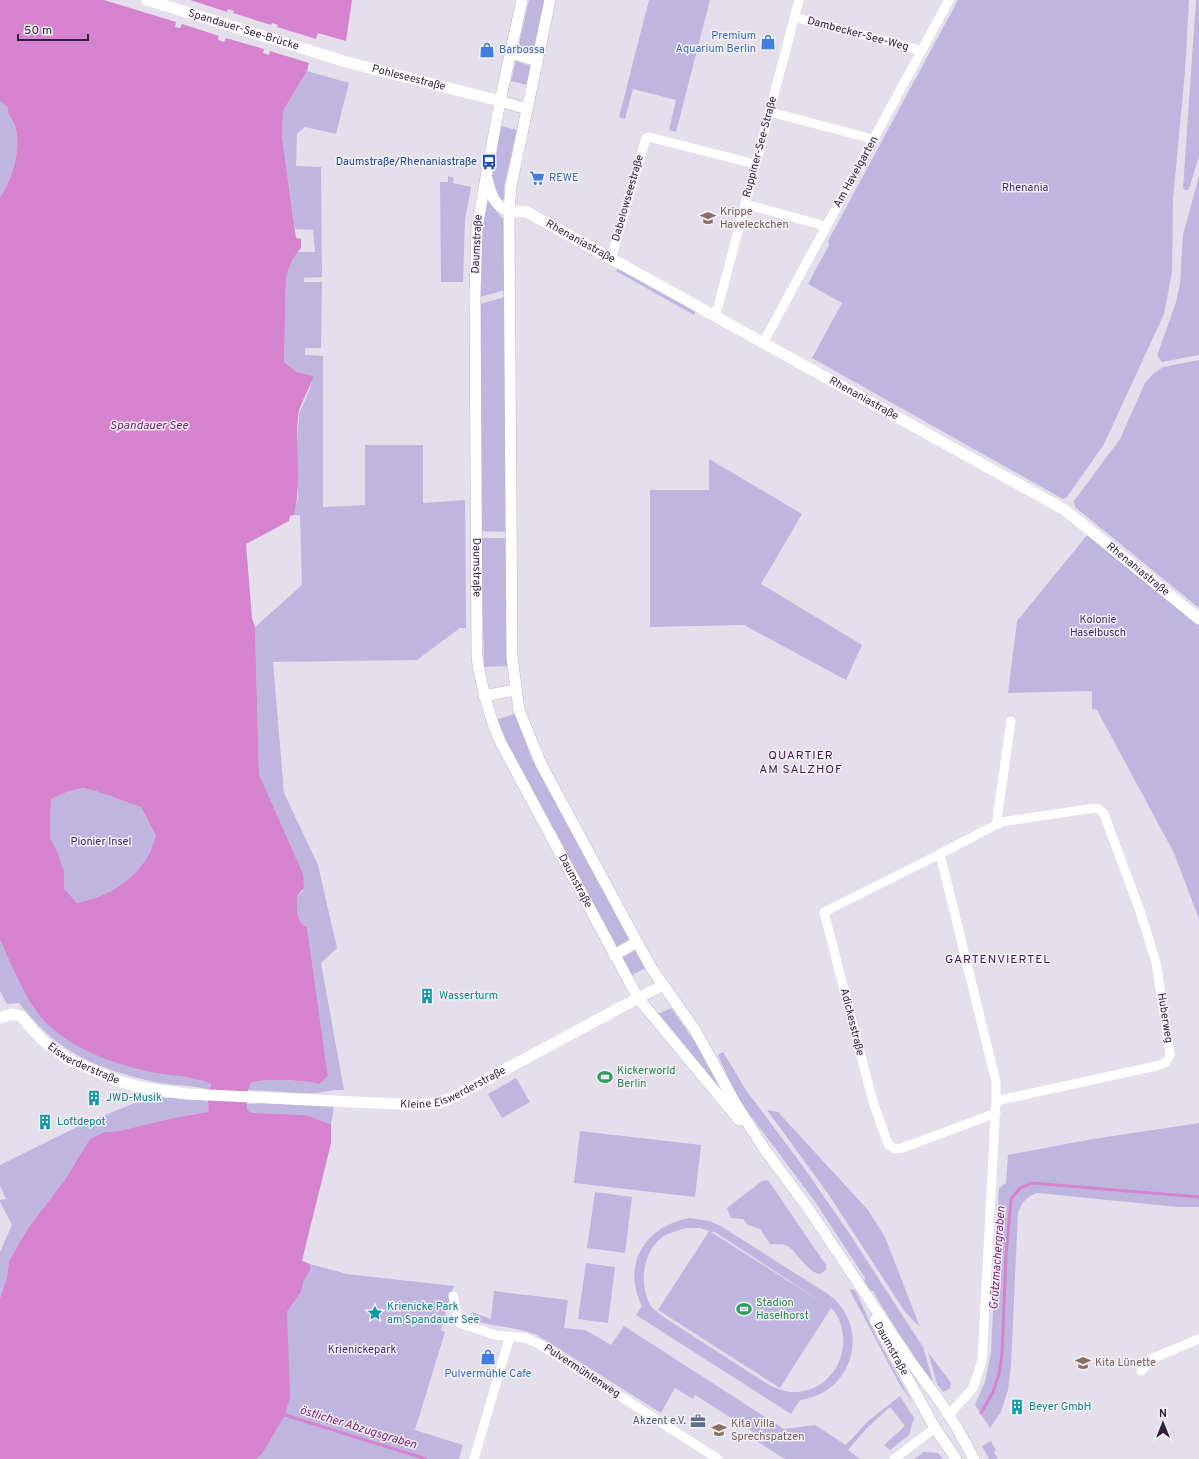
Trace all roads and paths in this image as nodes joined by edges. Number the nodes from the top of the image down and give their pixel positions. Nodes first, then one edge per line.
1 (147, 0) edge
2 (522, 0) edge
3 (550, 0) edge
4 (798, 0) edge
5 (949, 0) edge
6 (794, 17) junction
7 (318, 52) joint
8 (921, 52) junction
9 (511, 53) junction
10 (537, 61) junction
11 (500, 102) junction
12 (527, 108) junction
13 (770, 112) junction
14 (873, 141) junction
15 (755, 164) junction
16 (486, 175) junction
17 (745, 204) junction
18 (509, 211) junction
19 (826, 228) junction
20 (611, 259) junction
21 (714, 315) junction
22 (763, 343) junction
23 (1199, 619) edge
24 (515, 690) junction
25 (484, 696) junction
26 (1011, 721) dead end
27 (1099, 809) joint
28 (998, 824) junction
29 (940, 854) junction
30 (637, 942) junction
31 (614, 955) junction
32 (663, 984) junction
33 (638, 998) junction
34 (0, 1018) edge
35 (203, 1095) joint
36 (996, 1101) junction
37 (996, 1113) junction
38 (765, 1150) junction
39 (848, 1269) junction
40 (453, 1296) dead end
41 (510, 1336) junction
42 (1199, 1339) edge
43 (1141, 1371) dead end
44 (949, 1415) junction
45 (935, 1428) junction
46 (474, 1459) edge
47 (718, 1459) edge
48 (894, 1459) edge
49 (956, 1459) edge
50 (974, 1459) edge

1 - 7 main road, Spandauer-See-Brücke
2 - 9 main road, Daumstraße
3 - 10 main road, Daumstraße
4 - 6 street, Ruppiner-See-Straße
5 - 8 street, Am Havelgarten
6 - 8 street, Dambecker-See-Weg
6 - 13 street, Ruppiner-See-Straße
7 - 11 main road, Pohleseestraße
8 - 14 street, Am Havelgarten
9 - 10 main road
9 - 11 main road, Daumstraße
10 - 12 main road, Daumstraße
11 - 12 main road
11 - 16 main road, Daumstraße
12 - 18 main road, Daumstraße
13 - 14 street
13 - 15 street, Ruppiner-See-Straße
14 - 19 street, Am Havelgarten
15 - 17 street, Ruppiner-See-Straße
15 - 20 street, Dabelowseestraße
16 - 18 main road
16 - 25 main road, Daumstraße
17 - 19 street
17 - 21 street, Ruppiner-See-Straße
18 - 20 main road, Rhenaniastraße
18 - 24 main road, Daumstraße
19 - 22 street, Am Havelgarten
20 - 21 main road, Rhenaniastraße
21 - 22 main road, Rhenaniastraße
22 - 23 main road, Rhenaniastraße
24 - 25 main road
24 - 30 main road, Daumstraße
25 - 31 main road, Daumstraße
26 - 28 street
27 - 28 street, Adickesstraße
27 - 36 street, Huberweg
28 - 29 street, Adickesstraße
29 - 36 street
29 - 37 street, Adickesstraße
30 - 31 main road
30 - 32 main road, Daumstraße
31 - 33 main road, Daumstraße
32 - 33 main road
32 - 38 main road, Daumstraße
33 - 35 main road, Kleine Eiswerderstraße
33 - 38 main road, Daumstraße
34 - 35 main road, Eiswerderstraße
36 - 37 street
37 - 44 street
38 - 39 main road, Daumstraße
39 - 44 main road, Daumstraße
39 - 45 main road, Daumstraße
40 - 41 street, Pulvermühlenweg
41 - 46 street
41 - 47 street, Pulvermühlenweg
42 - 43 street
44 - 45 main road
44 - 50 main road, Daumstraße
45 - 48 street
45 - 49 main road, Daumstraße

